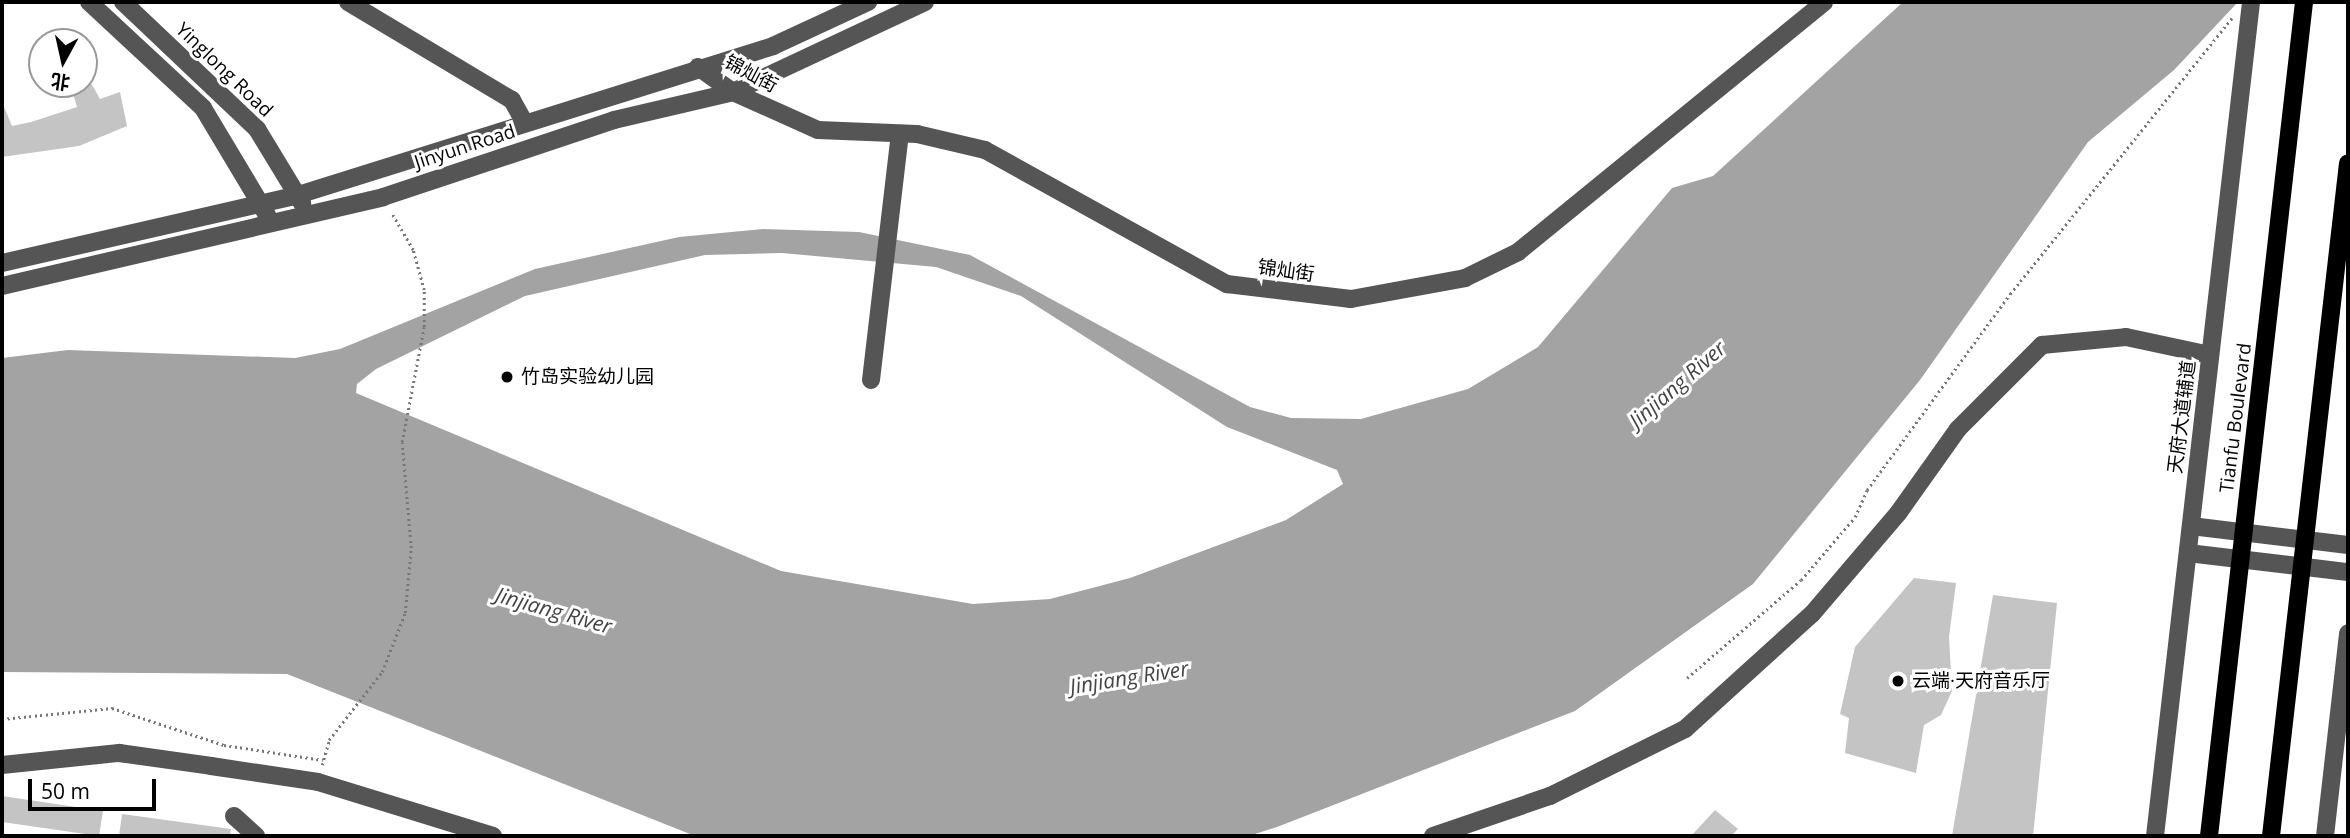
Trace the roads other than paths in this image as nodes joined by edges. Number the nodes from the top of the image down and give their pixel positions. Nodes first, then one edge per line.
1 (89, 2) edge
2 (123, 2) edge
3 (348, 2) edge
4 (867, 2) edge
5 (925, 2) edge
6 (1824, 2) edge
7 (2304, 3) edge
8 (2247, 6) edge
9 (698, 67) junction
10 (733, 92) junction
11 (523, 120) junction
12 (900, 134) junction
13 (2348, 163) edge
14 (298, 194) junction
15 (261, 205) junction
16 (306, 213) junction
17 (271, 223) junction
18 (2, 264) edge
19 (2, 286) edge
20 (2210, 355) junction
21 (871, 380) dead end
22 (2191, 526) junction
23 (2244, 532) junction
24 (2305, 539) junction
25 (2348, 545) edge
26 (2188, 553) junction
27 (2241, 559) junction
28 (2302, 566) junction
29 (2348, 572) edge
30 (2348, 634) edge
31 (2, 765) edge
32 (234, 817) dead end
33 (256, 836) edge
34 (493, 836) edge
35 (1433, 836) edge
36 (2155, 836) edge
37 (2209, 836) edge
38 (2271, 836) edge
39 (2325, 836) edge

1 - 15 street
2 - 14 street, Yinglong Road
3 - 11 street
4 - 9 street, Jinyun Road
5 - 10 street, Jinyun Road
6 - 12 street, 锦灿街
7 - 23 main road, Tianfu Boulevard
8 - 20 street, 天府大道辅道
9 - 10 street, 锦灿街
9 - 11 street, Jinyun Road
10 - 12 street, 锦灿街
10 - 16 street, Jinyun Road
11 - 14 street, Jinyun Road
12 - 21 street
13 - 24 main road
14 - 15 street, Jinyun Road
14 - 16 street, Yinglong Road
15 - 17 street
15 - 18 street, Jinyun Road
16 - 17 street, Jinyun Road
17 - 19 street, Jinyun Road
20 - 22 street, 天府大道辅道
20 - 35 street
22 - 23 street
22 - 26 street, 天府大道辅道
23 - 24 street
23 - 27 main road, Tianfu Boulevard
24 - 25 street
24 - 28 main road
26 - 27 street
26 - 36 street, 天府大道辅道
27 - 28 street
27 - 37 main road, Tianfu Boulevard
28 - 29 street
28 - 38 main road
30 - 39 street
31 - 34 street
32 - 33 street

